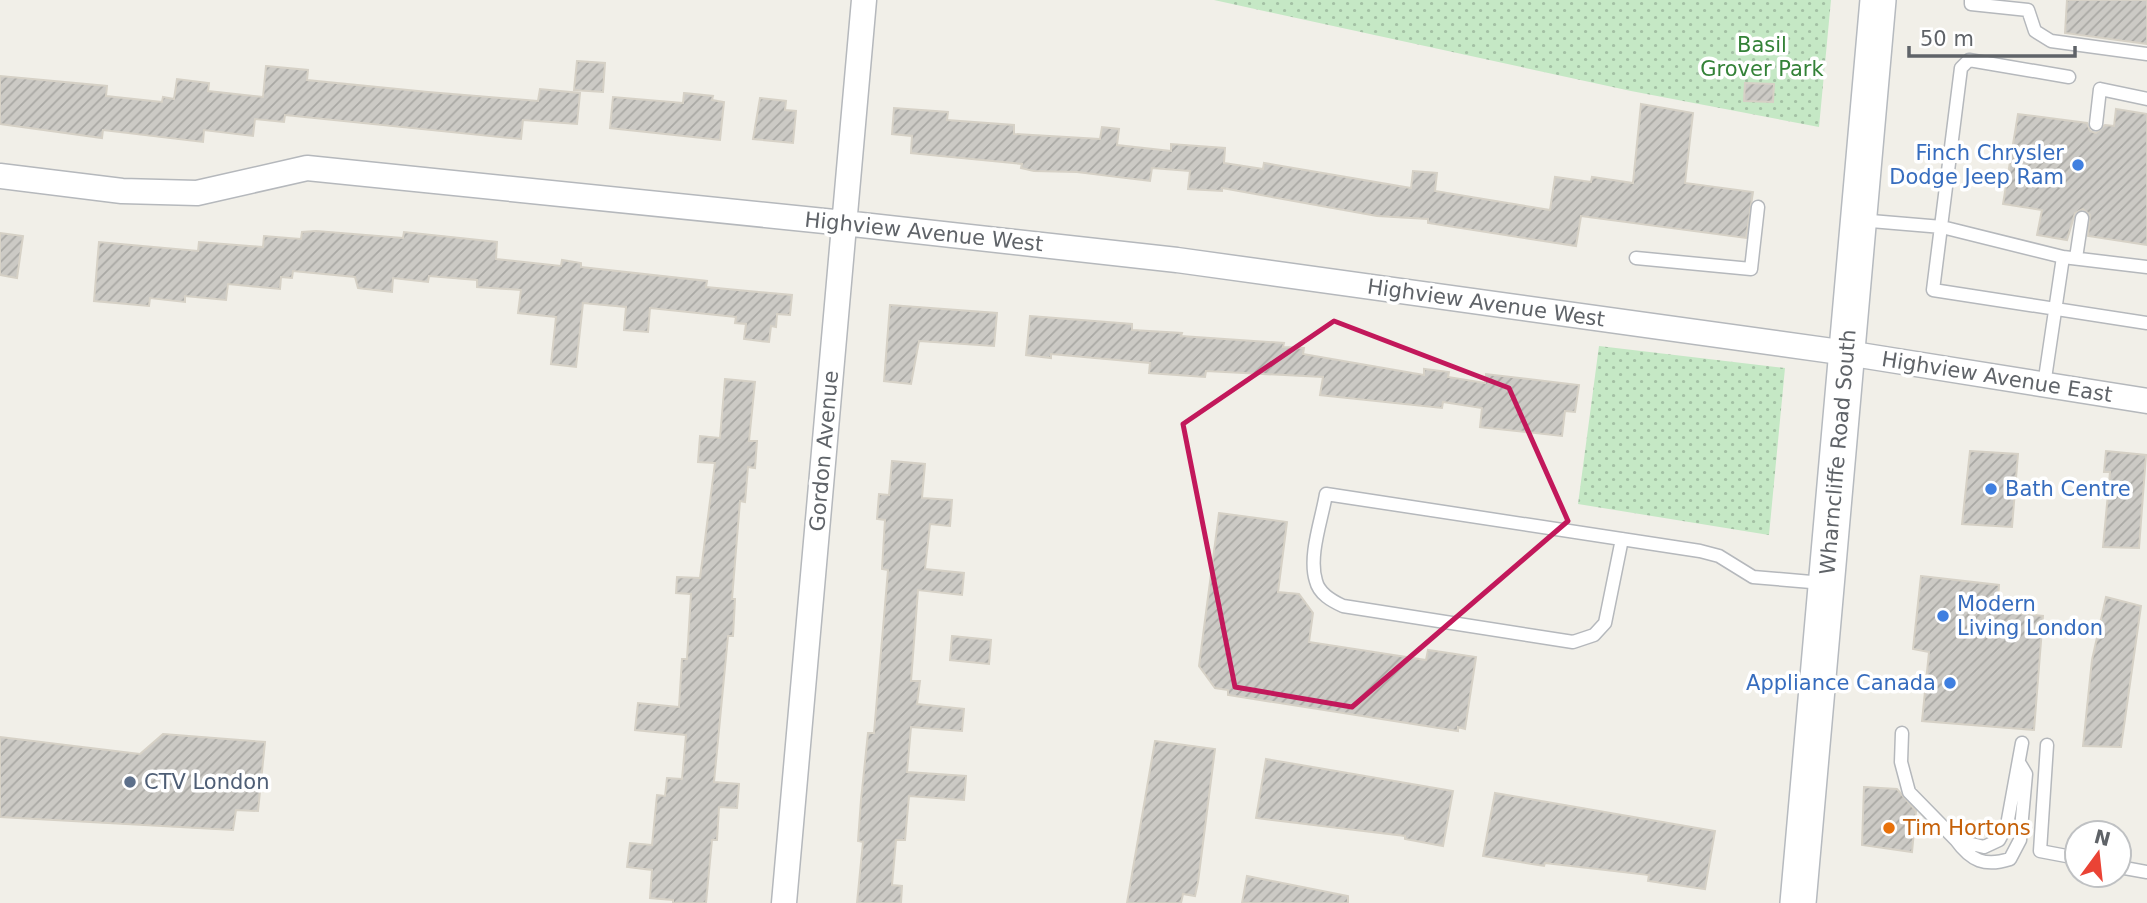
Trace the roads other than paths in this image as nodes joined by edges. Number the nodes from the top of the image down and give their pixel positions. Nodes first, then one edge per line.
1 (864, 0) edge
2 (1878, 0) edge
3 (1971, 0) edge
4 (2147, 54) edge
5 (2069, 77) dead end
6 (2147, 99) edge
7 (2096, 124) dead end
8 (0, 176) edge
9 (1758, 207) dead end
10 (2082, 218) dead end
11 (1859, 220) junction
12 (844, 223) junction
13 (1942, 228) junction
14 (2069, 257) junction
15 (1636, 258) dead end
16 (2147, 267) edge
17 (2056, 309) junction
18 (2147, 323) edge
19 (1847, 353) junction
20 (2044, 385) junction
21 (2147, 401) edge
22 (1622, 539) junction
23 (1826, 584) junction
24 (1902, 733) dead end
25 (2022, 743) dead end
26 (2047, 745) dead end
27 (2020, 764) junction
28 (1956, 841) junction
29 (2063, 855) edge
30 (784, 903) edge
31 (1798, 903) edge

1 - 12 street, Gordon Avenue
2 - 11 main road, Wharncliffe Road South
3 - 4 lane
5 - 13 lane
6 - 7 lane
8 - 12 street, Highview Avenue West
9 - 15 lane
10 - 14 lane
11 - 13 lane
11 - 19 main road, Wharncliffe Road South
12 - 19 street, Highview Avenue West
12 - 30 street, Gordon Avenue
13 - 14 lane
13 - 17 lane
14 - 16 lane
14 - 17 lane
17 - 18 lane
17 - 20 lane
19 - 20 street, Highview Avenue East
19 - 23 main road, Wharncliffe Road South
20 - 21 street, Highview Avenue East
22 - 22 lane
22 - 23 lane
23 - 31 main road, Wharncliffe Road South
24 - 28 lane
25 - 27 lane
26 - 29 lane
27 - 28 lane
27 - 28 lane

